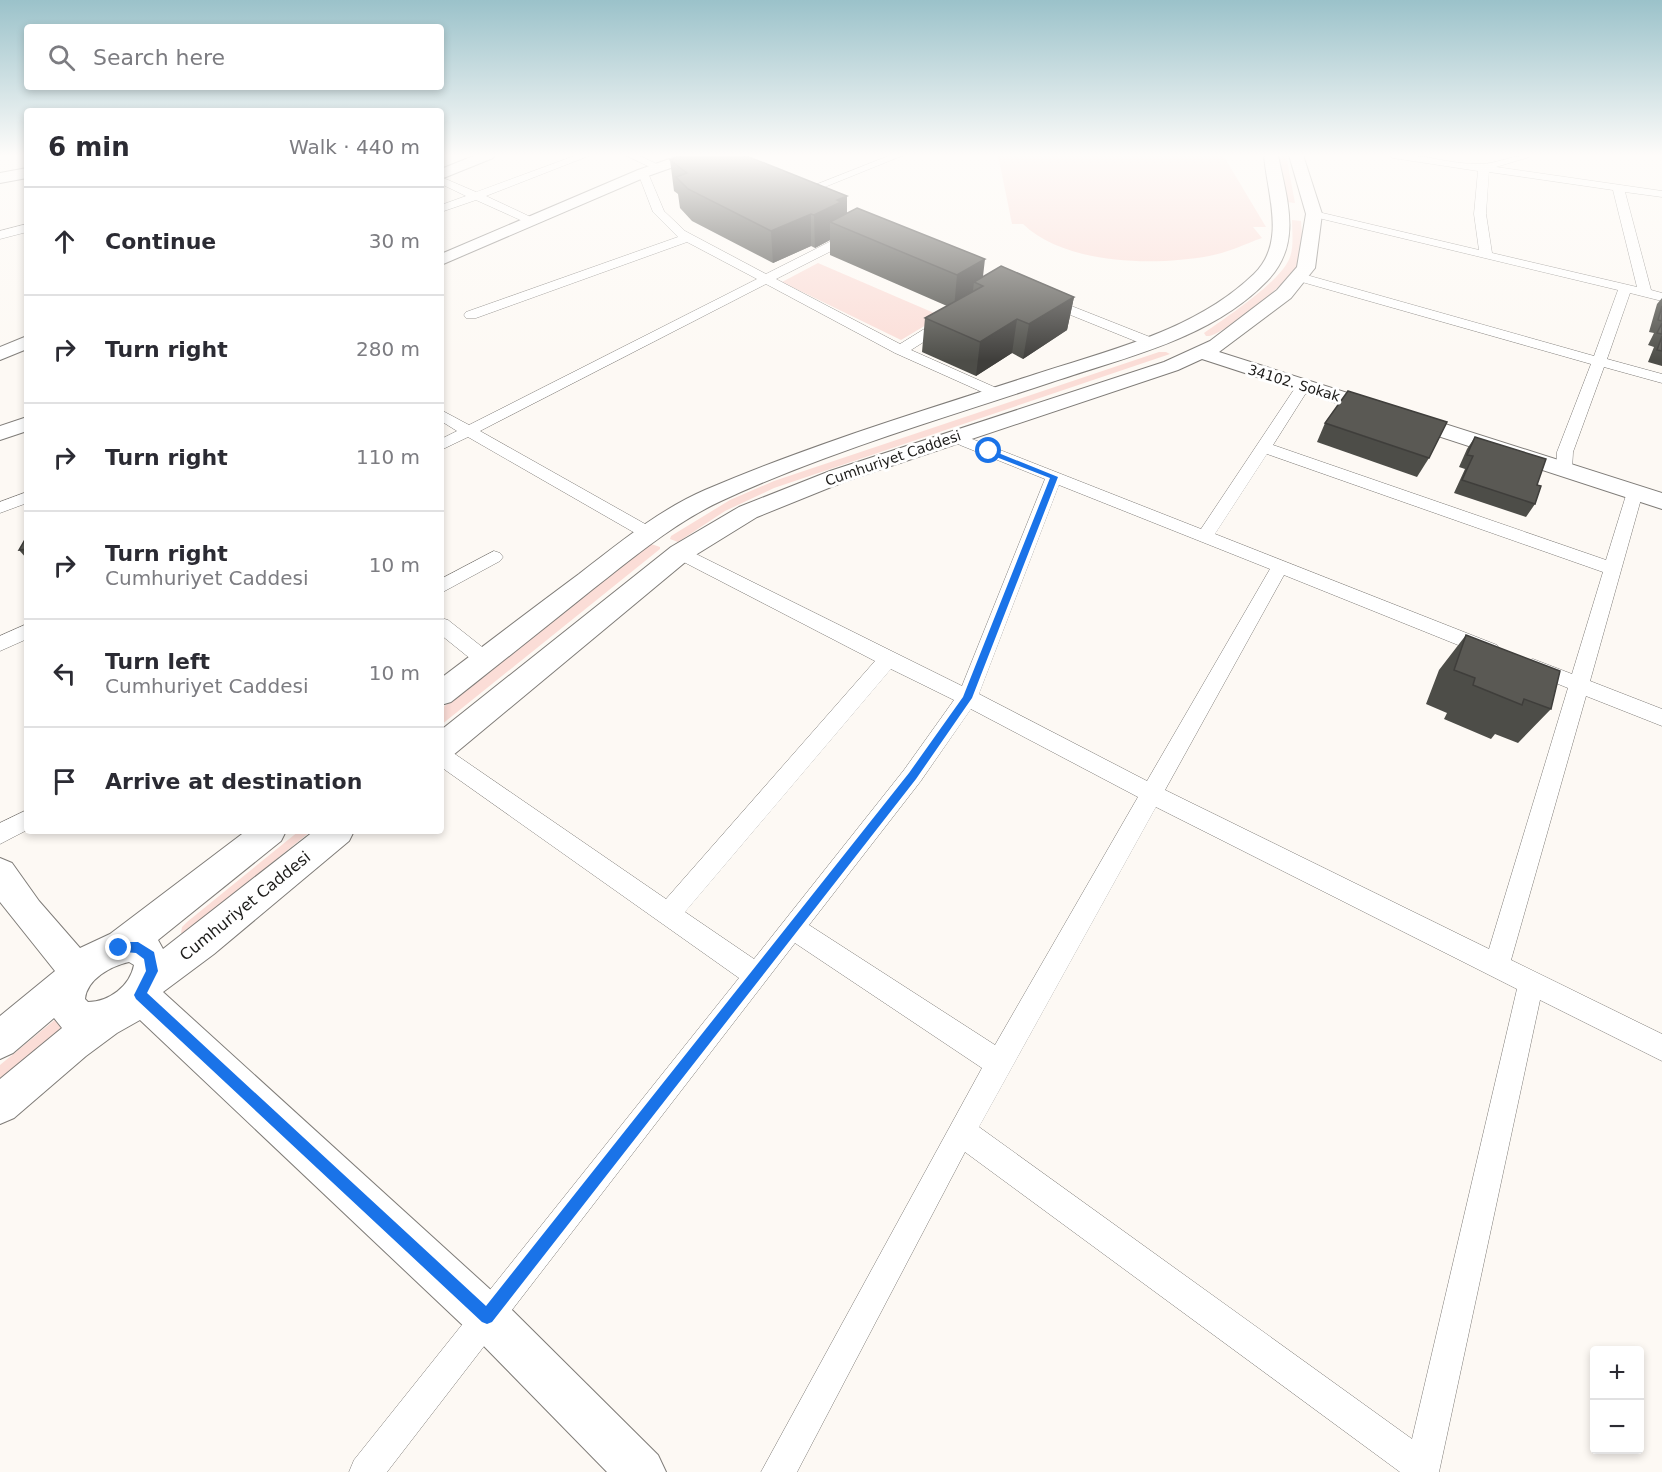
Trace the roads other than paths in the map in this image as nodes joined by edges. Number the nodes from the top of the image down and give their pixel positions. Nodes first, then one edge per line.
1 (525, 224) edge
2 (671, 224) edge
3 (861, 224) edge
4 (1279, 224) edge
5 (1313, 224) edge
6 (1354, 224) edge
7 (1480, 224) edge
8 (1627, 224) edge
9 (24, 229) edge
10 (0, 235) edge
11 (687, 238) junction
12 (1485, 255) junction
13 (444, 259) edge
14 (1299, 277) junction
15 (768, 280) junction
16 (1624, 288) junction
17 (1645, 292) junction
18 (1029, 293) edge
19 (1662, 297) edge
20 (958, 314) edge
21 (471, 315) dead end
22 (1160, 340) junction
23 (24, 343) edge
24 (1208, 349) junction
25 (900, 350) junction
26 (0, 354) edge
27 (1599, 361) junction
28 (1662, 379) edge
29 (1304, 385) junction
30 (996, 393) junction
31 (444, 416) edge
32 (24, 425) edge
33 (471, 430) junction
34 (0, 433) edge
35 (956, 436) junction
36 (444, 444) edge
37 (1264, 447) junction
38 (1564, 461) junction
39 (1054, 477) junction
40 (1662, 480) edge
41 (1635, 492) junction
42 (24, 498) edge
43 (1662, 501) edge
44 (0, 508) edge
45 (648, 533) junction
46 (1205, 537) junction
47 (680, 553) junction
48 (494, 557) dead end
49 (1280, 567) junction
50 (1612, 569) junction
51 (444, 585) edge
52 (444, 627) edge
53 (24, 633) edge
54 (0, 644) edge
55 (484, 659) junction
56 (888, 659) junction
57 (1579, 685) junction
58 (444, 692) edge
59 (967, 698) junction
60 (1662, 718) edge
61 (444, 745) edge
62 (444, 758) edge
63 (1152, 794) junction
64 (24, 821) edge
65 (0, 834) edge
66 (266, 834) edge
67 (334, 834) edge
68 (0, 873) edge
69 (668, 914) junction
70 (793, 928) junction
71 (119, 948) junction
72 (1497, 966) junction
73 (77, 975) junction
74 (756, 975) junction
75 (1531, 982) junction
76 (145, 987) junction
77 (106, 1018) junction
78 (0, 1040) edge
79 (1662, 1048) edge
80 (999, 1062) junction
81 (0, 1104) edge
82 (961, 1131) junction
83 (487, 1317) junction
84 (1423, 1470) edge
85 (366, 1472) edge
86 (641, 1472) edge
87 (778, 1472) edge

1 - 13 main road
2 - 11 street
3 - 15 street
4 - 22 main road, Cumhuriyet Caddesi
5 - 14 main road, Cumhuriyet Caddesi
6 - 12 street
7 - 12 street
8 - 17 street
9 - 10 street
11 - 15 street
11 - 21 street
12 - 16 street
14 - 24 main road, Cumhuriyet Caddesi
14 - 27 street
15 - 25 street
15 - 33 street
16 - 17 street
16 - 27 street
17 - 19 street
18 - 22 street
20 - 25 street
22 - 24 main road
22 - 30 main road, Cumhuriyet Caddesi
23 - 26 main road
24 - 29 main road, 34102. Sokak
24 - 35 main road, Cumhuriyet Caddesi
24 - 38 main road, 34102. Sokak
25 - 30 street
27 - 28 street
27 - 38 street
29 - 37 street
29 - 38 main road, 34102. Sokak
30 - 45 main road, Cumhuriyet Caddesi
31 - 33 street
32 - 34 main road
33 - 36 street
33 - 45 street
35 - 39 street
35 - 47 main road, Cumhuriyet Caddesi
37 - 46 street
37 - 50 street
38 - 40 main road, 34102. Sokak
38 - 41 main road, 34102. Sokak
39 - 46 street
39 - 59 street
41 - 43 main road, 34102. Sokak
41 - 50 street
42 - 44 street
45 - 47 main road
45 - 55 main road, Cumhuriyet Caddesi
46 - 49 street
47 - 56 street
47 - 61 main road, Cumhuriyet Caddesi
48 - 51 street
49 - 57 street
49 - 63 street
50 - 57 street
52 - 55 street
53 - 54 street
55 - 58 main road, Cumhuriyet Caddesi
56 - 59 street
56 - 69 street
57 - 60 street
57 - 72 street
59 - 63 street
59 - 70 street
62 - 69 street
63 - 72 street
63 - 80 street
64 - 65 street
66 - 71 main road
67 - 76 main road, Cumhuriyet Caddesi
68 - 73 main road
69 - 74 street
70 - 74 street
70 - 80 street
71 - 73 main road
71 - 76 main road
72 - 75 street
73 - 77 main road
73 - 78 main road
74 - 83 street
75 - 79 street
75 - 84 street
76 - 77 main road, Cumhuriyet Caddesi
76 - 83 main road
77 - 81 main road, Cumhuriyet Caddesi
80 - 82 street
82 - 84 street
82 - 87 street
83 - 85 street
83 - 86 main road

